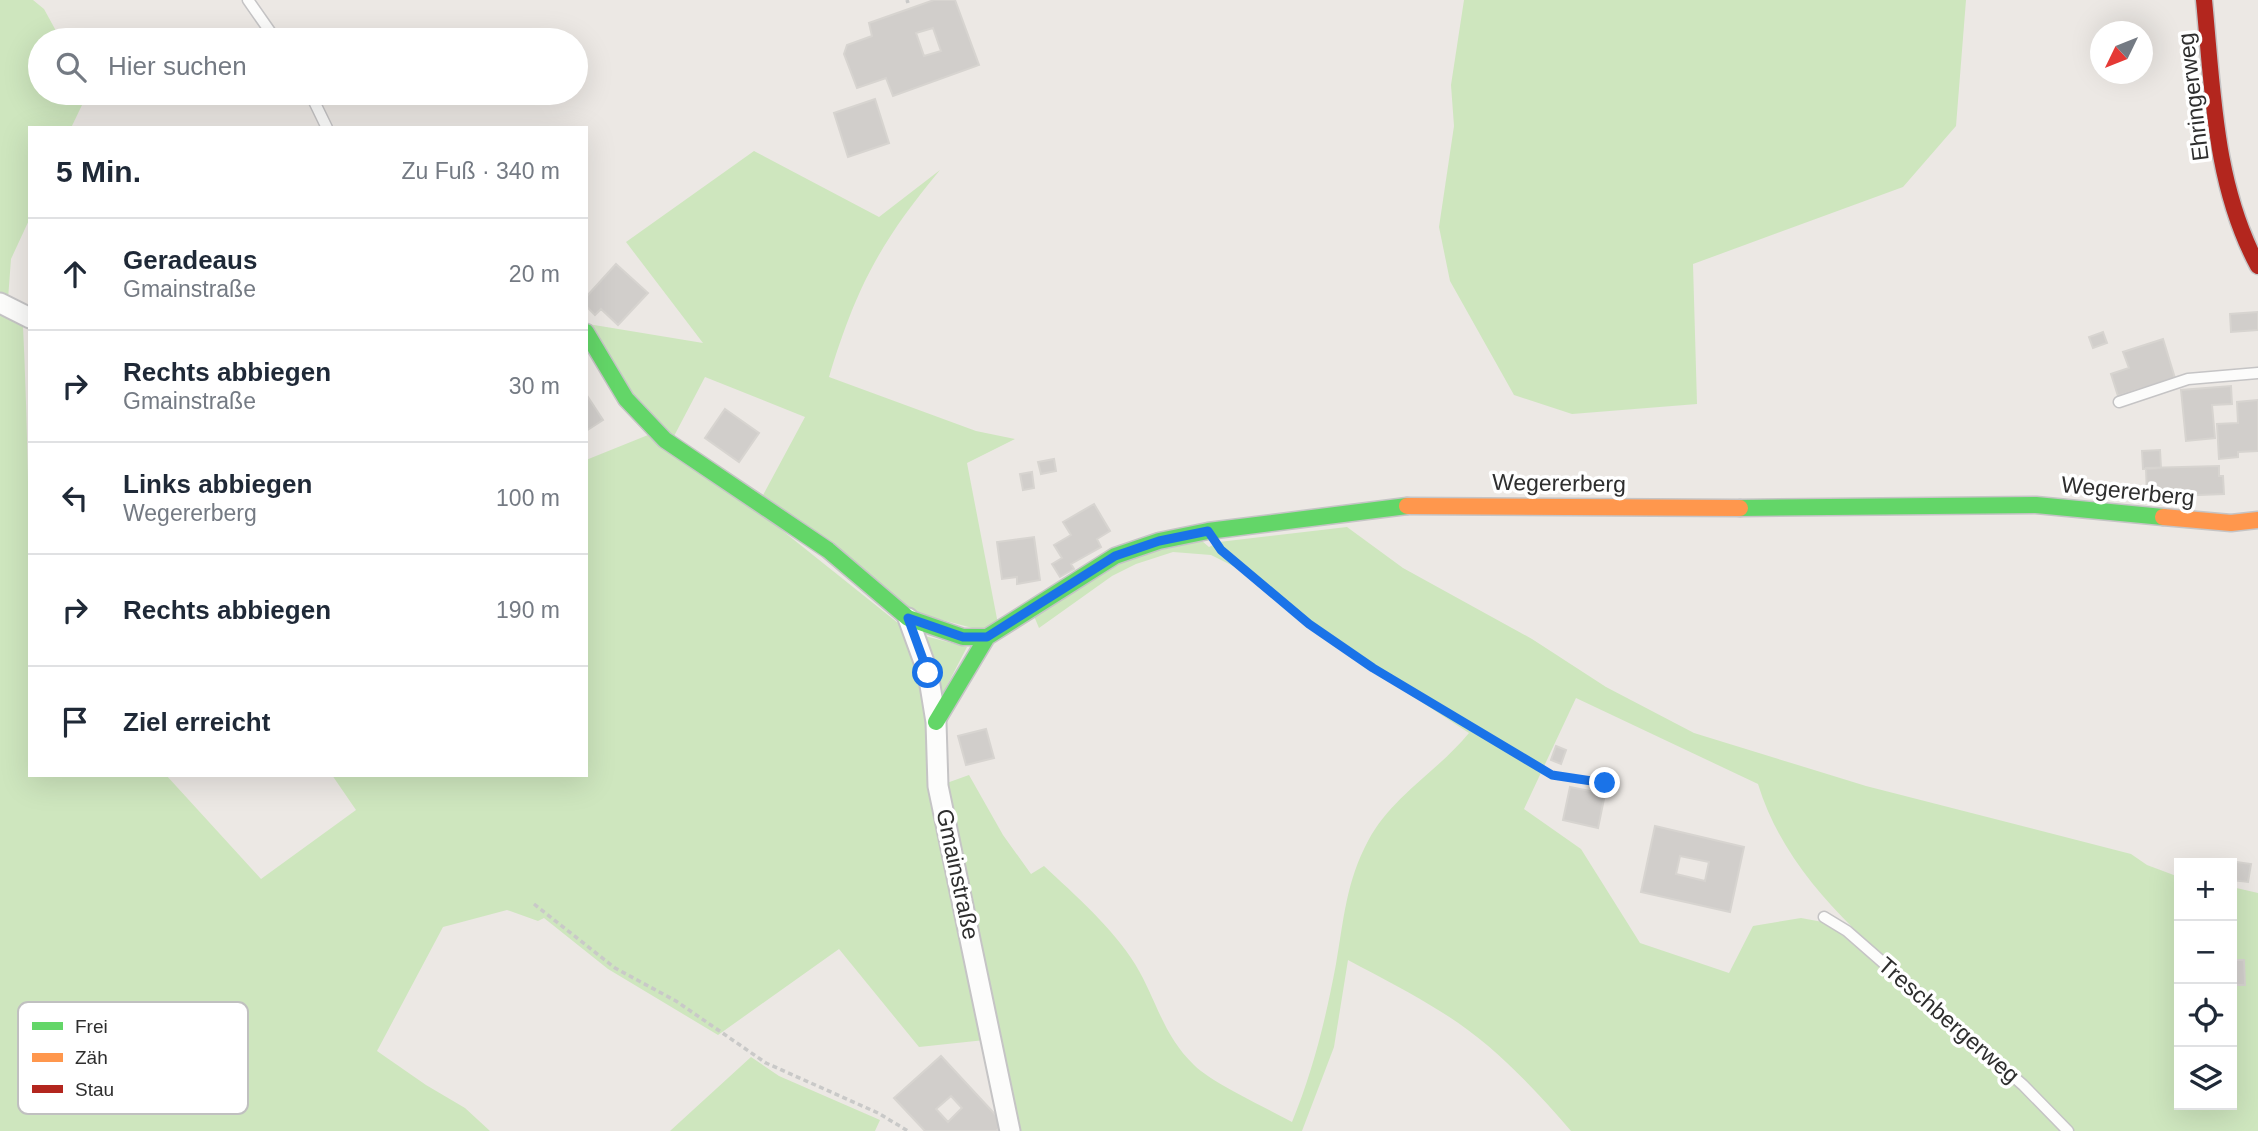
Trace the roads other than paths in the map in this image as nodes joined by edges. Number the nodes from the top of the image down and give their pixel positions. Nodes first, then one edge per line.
1 (248, 0) edge
2 (2204, 0) edge
3 (268, 28) edge
4 (316, 105) edge
5 (326, 126) edge
6 (2258, 267) edge
7 (0, 303) edge
8 (28, 317) edge
9 (588, 335) edge
10 (2258, 373) edge
11 (2119, 402) dead end
12 (2258, 520) edge
13 (908, 618) junction
14 (987, 637) junction
15 (936, 722) junction
16 (1824, 917) dead end
17 (1010, 1131) edge
18 (2068, 1131) edge

1 - 3 lane
2 - 6 street, Ehringerweg
4 - 5 lane
7 - 8 street
9 - 13 street, Gmainstraße
10 - 11 lane
12 - 14 street, Wegererberg
13 - 14 street, Gmainstraße
13 - 15 street, Gmainstraße
14 - 15 street, Wegererberg
15 - 17 street, Gmainstraße
16 - 18 lane, Treschbergerweg

